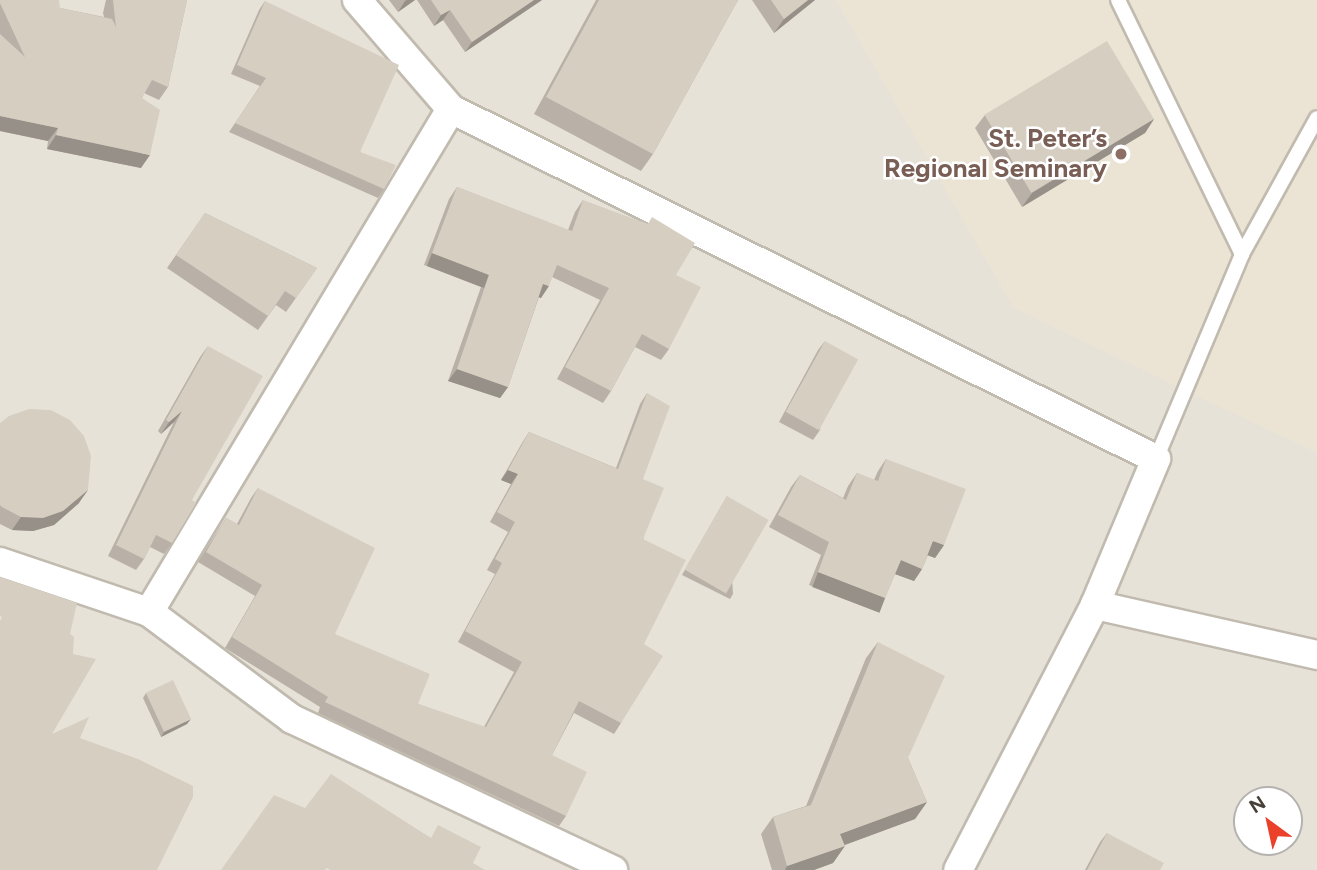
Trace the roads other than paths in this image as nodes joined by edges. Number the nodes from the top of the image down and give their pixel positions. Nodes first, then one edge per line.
1 (357, 0) edge
2 (1118, 0) edge
3 (451, 109) junction
4 (1317, 118) edge
5 (1242, 254) junction
6 (1156, 459) junction
7 (0, 562) edge
8 (1095, 605) junction
9 (149, 612) junction
10 (1317, 655) edge
11 (613, 870) edge
12 (958, 870) edge

1 - 3 street
2 - 5 lane
3 - 6 street
3 - 9 street
4 - 5 lane
5 - 6 lane
6 - 8 street
7 - 9 street
8 - 10 street
8 - 12 street
9 - 11 street

